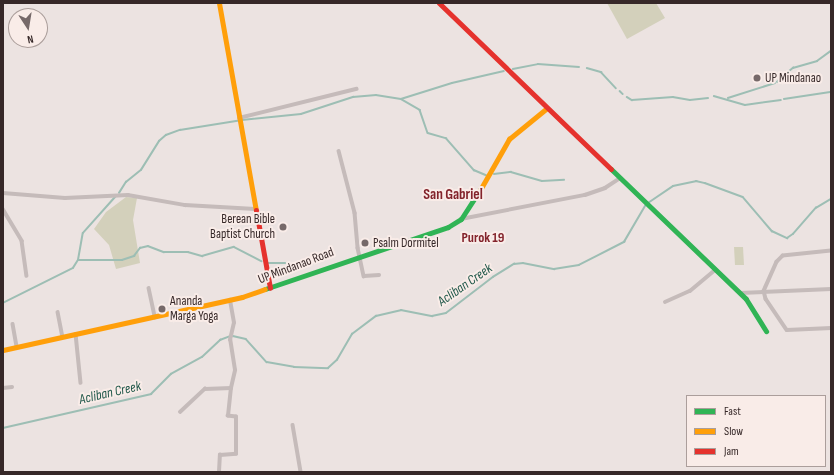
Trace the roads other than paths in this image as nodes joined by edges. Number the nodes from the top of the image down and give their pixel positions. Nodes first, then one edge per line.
1 (219, 3) edge
2 (439, 3) edge
3 (356, 89) dead end
4 (546, 107) junction
5 (239, 118) junction
6 (339, 151) dead end
7 (619, 179) junction
8 (3, 193) edge
9 (255, 209) junction
10 (3, 210) edge
11 (461, 219) junction
12 (831, 251) edge
13 (359, 255) junction
14 (715, 270) junction
15 (379, 275) dead end
16 (27, 276) dead end
17 (149, 288) dead end
18 (270, 288) junction
19 (831, 289) edge
20 (764, 291) junction
21 (740, 293) junction
22 (230, 300) junction
23 (665, 302) dead end
24 (58, 312) dead end
25 (155, 317) junction
26 (13, 324) dead end
27 (831, 328) edge
28 (766, 331) dead end
29 (76, 334) junction
30 (63, 337) junction
31 (17, 347) junction
32 (3, 350) edge
33 (81, 383) dead end
34 (12, 387) dead end
35 (3, 388) edge
36 (230, 388) junction
37 (180, 412) dead end
38 (293, 425) dead end
39 (219, 472) edge
40 (301, 472) edge

1 - 5 street
2 - 4 street
3 - 5 street
4 - 7 street
4 - 11 street, UP Mindanao Road
5 - 9 street
6 - 13 street
7 - 11 street
7 - 14 street
8 - 9 street
9 - 18 street
10 - 16 street
11 - 13 street, UP Mindanao Road
12 - 20 street
13 - 15 street
13 - 18 street, UP Mindanao Road
14 - 21 street
14 - 23 street
17 - 25 street
18 - 22 street, UP Mindanao Road
19 - 20 street
20 - 21 street
20 - 27 street
21 - 28 street
22 - 25 street, UP Mindanao Road
22 - 36 street
24 - 30 street
25 - 29 street, UP Mindanao Road
26 - 31 street
29 - 30 street, UP Mindanao Road
29 - 33 street
30 - 31 street, UP Mindanao Road
31 - 32 street, UP Mindanao Road
34 - 35 street
36 - 37 street
36 - 39 street
38 - 40 street

